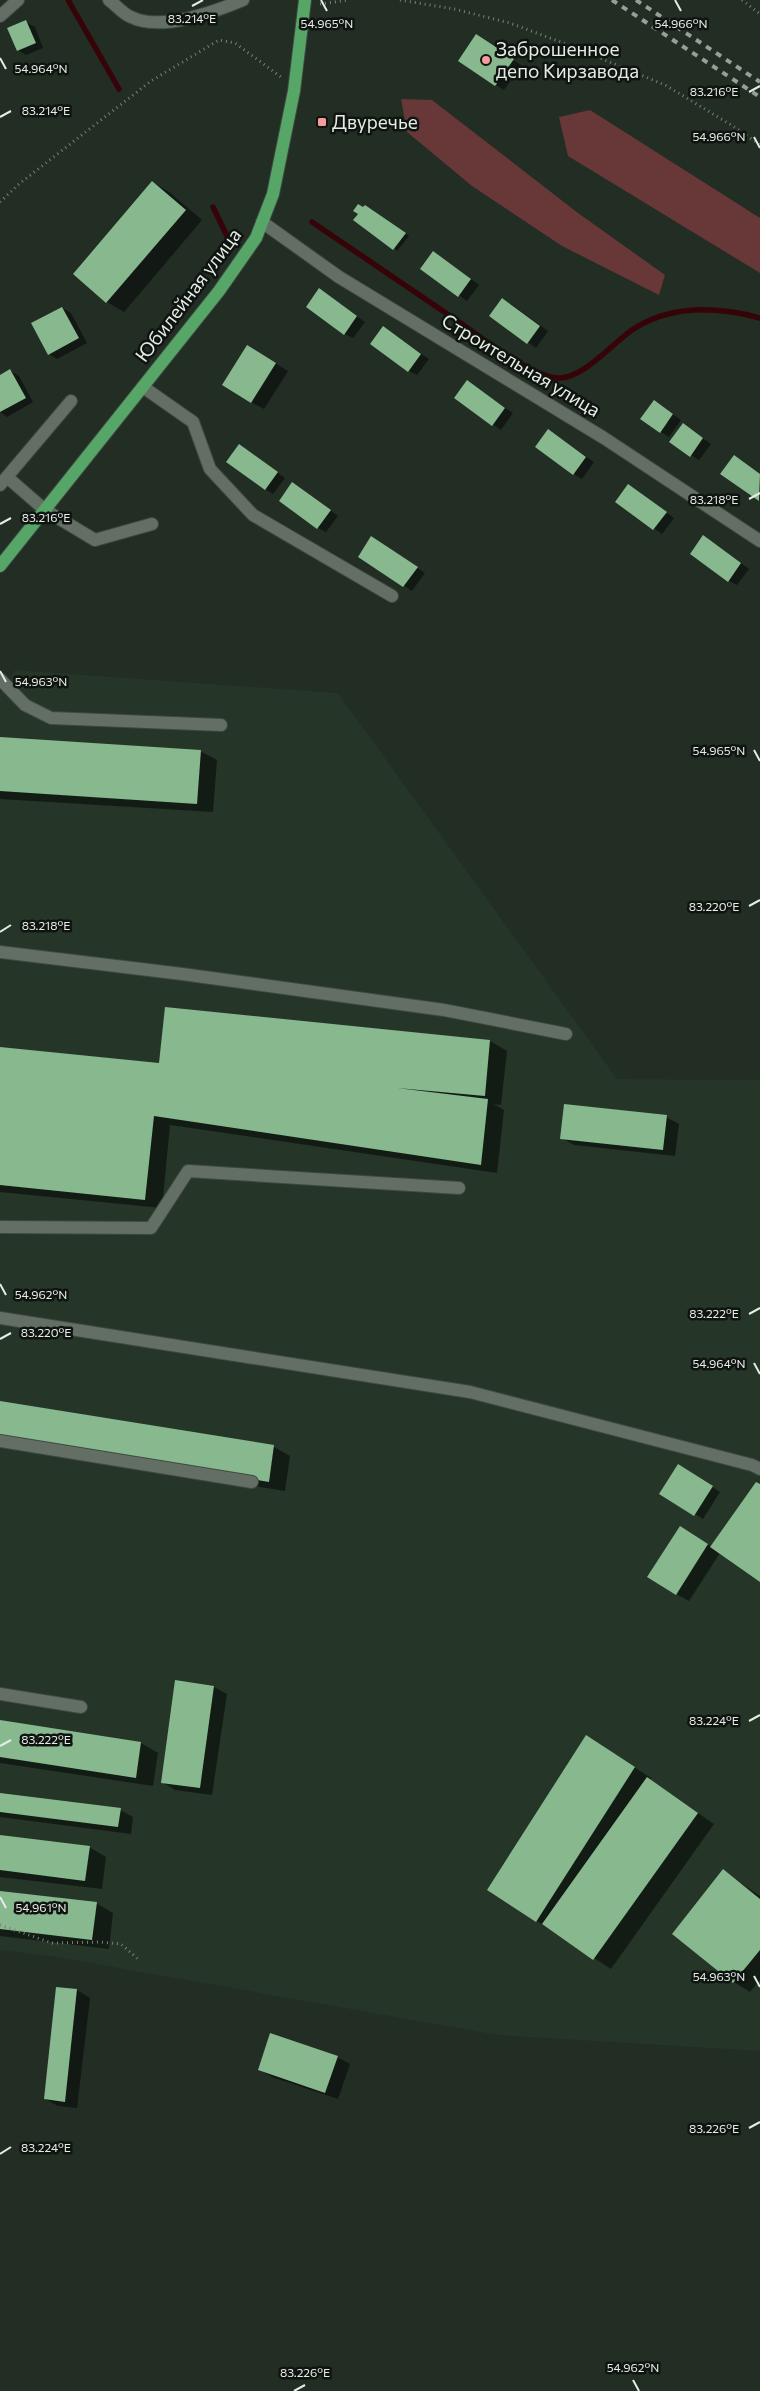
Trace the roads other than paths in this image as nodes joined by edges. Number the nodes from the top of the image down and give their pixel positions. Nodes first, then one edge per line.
1 (18, 0) edge
2 (110, 0) edge
3 (243, 0) edge
4 (304, 3) edge
5 (0, 16) edge
6 (262, 222) junction
7 (142, 387) junction
8 (71, 402) dead end
9 (3, 481) edge
10 (44, 510) junction
11 (152, 524) dead end
12 (760, 542) edge
13 (0, 566) edge
14 (392, 596) dead end
15 (0, 680) edge
16 (221, 726) dead end
17 (0, 952) edge
18 (566, 1034) dead end
19 (459, 1188) dead end
20 (0, 1226) edge
21 (0, 1318) edge
22 (0, 1441) edge
23 (760, 1469) edge
24 (252, 1482) dead end
25 (0, 1694) edge
26 (81, 1707) dead end

1 - 5 street
2 - 3 street
4 - 6 main road, Юбилейная улица
6 - 7 main road, Юбилейная улица
6 - 12 street, Строительная улица
7 - 10 main road, Юбилейная улица
7 - 14 street
8 - 9 street
9 - 10 street
10 - 11 street
10 - 13 main road, Юбилейная улица
15 - 16 street
17 - 18 street
19 - 20 street
21 - 23 street
22 - 24 street
25 - 26 street

